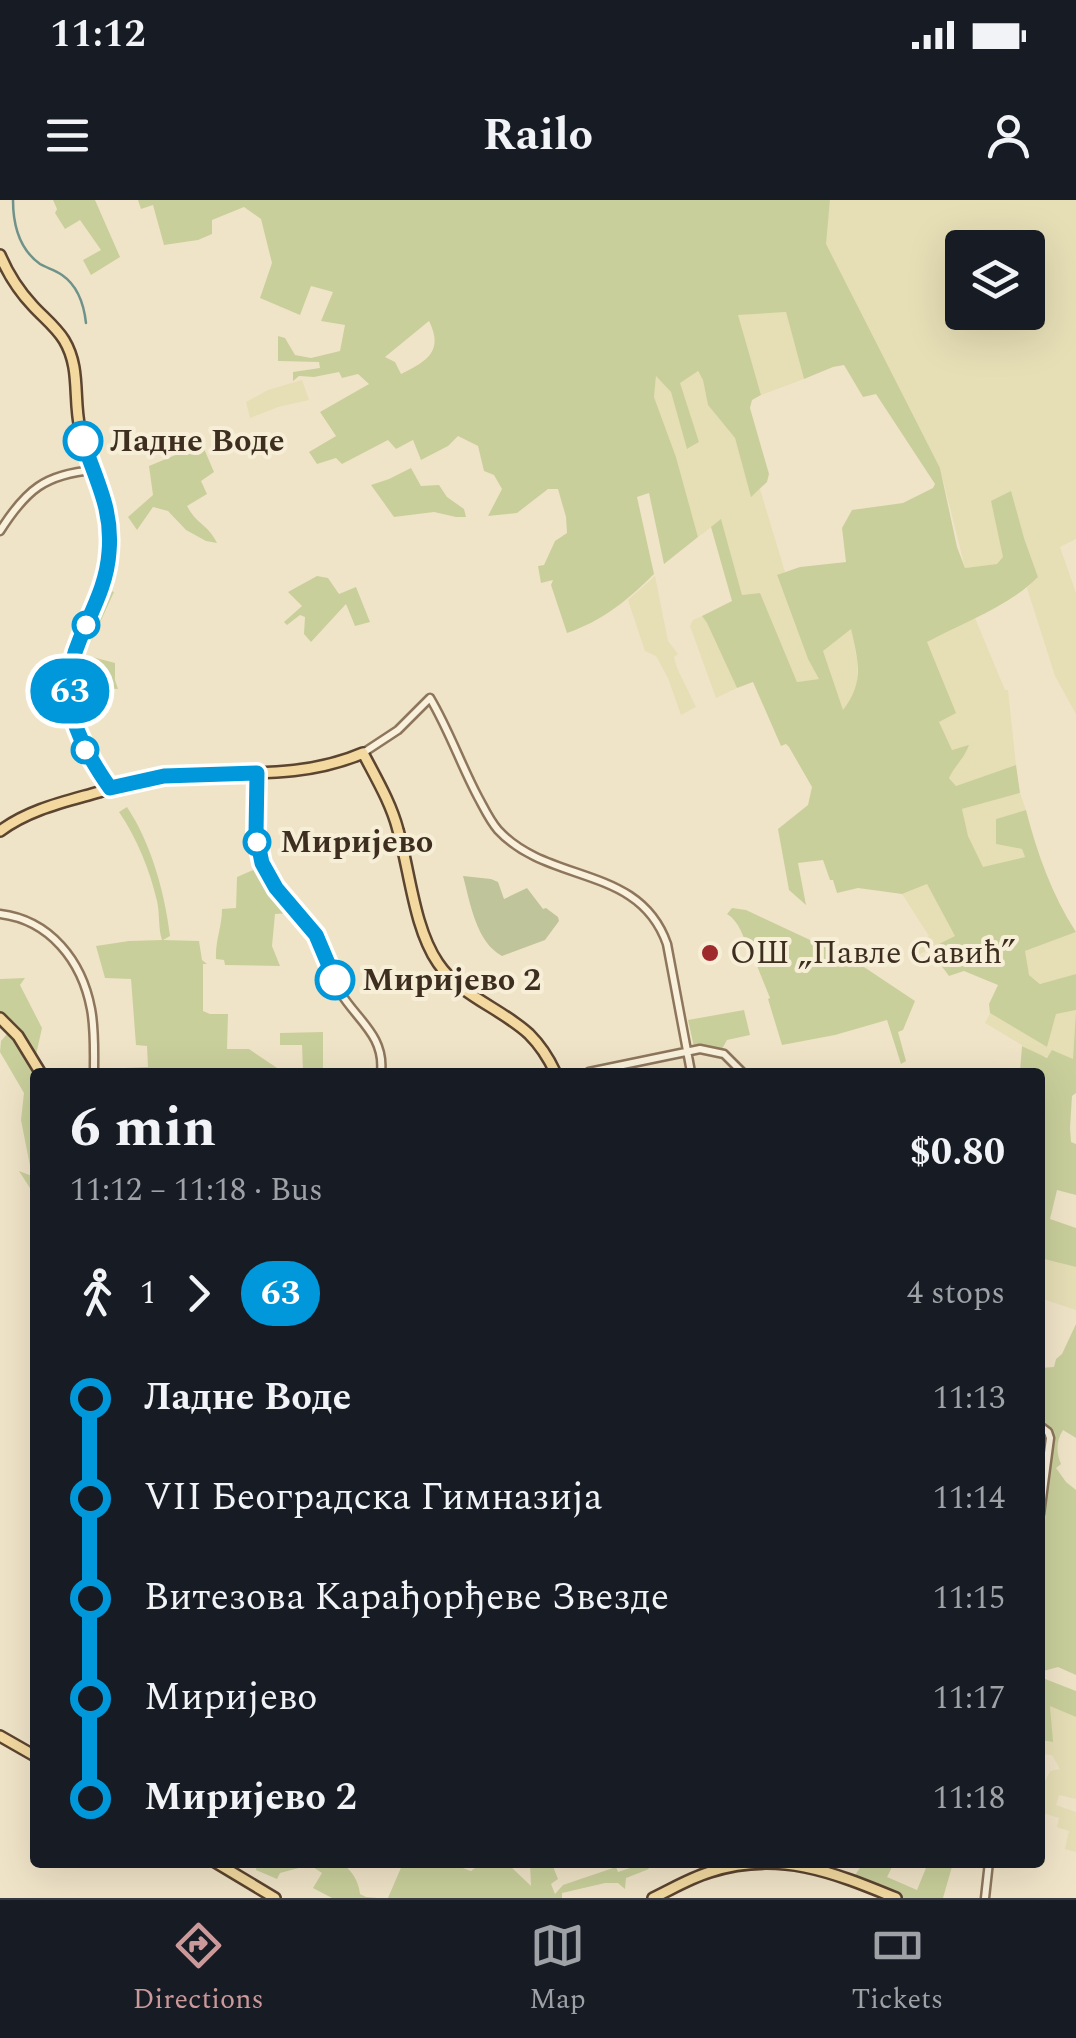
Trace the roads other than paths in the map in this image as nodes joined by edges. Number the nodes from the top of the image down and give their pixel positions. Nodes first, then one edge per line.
1 (0, 255) edge
2 (94, 470) junction
3 (0, 531) edge
4 (363, 753) junction
5 (257, 773) junction
6 (110, 788) junction
7 (0, 832) edge
8 (0, 914) edge
9 (0, 1018) edge
10 (688, 1051) junction
11 (38, 1068) edge
12 (94, 1068) edge
13 (381, 1068) edge
14 (552, 1068) edge
15 (609, 1068) edge
16 (690, 1068) edge
17 (738, 1068) edge
18 (1045, 1430) edge
19 (1045, 1478) edge
20 (0, 1736) edge
21 (30, 1753) edge
22 (225, 1868) edge
23 (725, 1868) edge
24 (814, 1868) edge
25 (988, 1868) edge
26 (274, 1898) edge
27 (653, 1898) edge
28 (896, 1898) edge
29 (986, 1898) edge

1 - 2 main road
2 - 3 street
2 - 6 main road
4 - 5 main road
4 - 10 street
4 - 14 main road
5 - 6 main road
5 - 13 street
6 - 7 main road
8 - 12 street
9 - 11 main road
10 - 15 street
10 - 16 street
10 - 17 street
18 - 19 street
20 - 21 main road
22 - 26 main road
23 - 27 main road
24 - 28 main road
25 - 29 street

